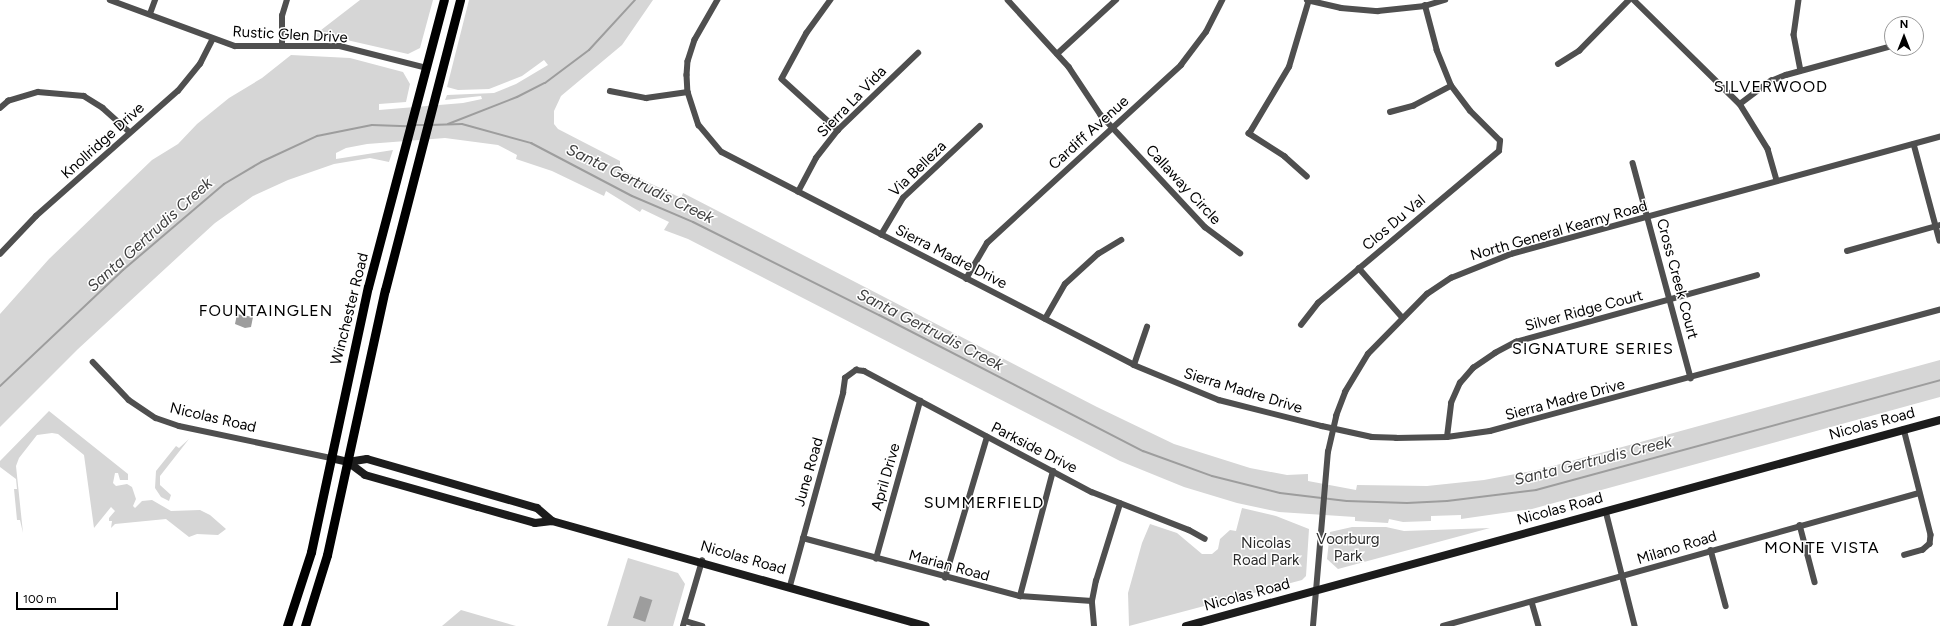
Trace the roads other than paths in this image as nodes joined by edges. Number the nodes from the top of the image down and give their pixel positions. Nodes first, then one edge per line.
1 (110, 0) edge
2 (155, 0) edge
3 (287, 0) edge
4 (444, 0) edge
5 (460, 0) edge
6 (718, 0) edge
7 (831, 0) edge
8 (1008, 0) edge
9 (1116, 0) edge
10 (1222, 0) edge
11 (1308, 0) edge
12 (1445, 0) edge
13 (1629, 0) edge
14 (1634, 0) edge
15 (1799, 0) edge
16 (1425, 6) junction
17 (150, 14) junction
18 (212, 40) junction
19 (282, 46) junction
20 (1884, 48) edge
21 (918, 53) dead end
22 (1057, 54) junction
23 (1558, 64) dead end
24 (427, 68) junction
25 (1801, 70) junction
26 (1451, 86) junction
27 (610, 91) dead end
28 (688, 92) junction
29 (1740, 104) junction
30 (0, 108) edge
31 (1390, 112) dead end
32 (980, 126) dead end
33 (1113, 128) junction
34 (838, 130) junction
35 (130, 132) junction
36 (1940, 137) edge
37 (1914, 144) junction
38 (1633, 163) dead end
39 (1307, 177) dead end
40 (1777, 181) junction
41 (798, 192) junction
42 (1648, 217) junction
43 (1938, 226) edge
44 (881, 235) junction
45 (1121, 240) dead end
46 (1940, 241) edge
47 (1847, 251) dead end
48 (1240, 253) dead end
49 (0, 254) edge
50 (1359, 268) junction
51 (1757, 276) dead end
52 (966, 279) junction
53 (1670, 300) junction
54 (1940, 310) edge
55 (1402, 317) junction
56 (1045, 319) junction
57 (1301, 325) dead end
58 (1147, 327) dead end
59 (93, 362) dead end
60 (1134, 365) junction
61 (856, 370) joint
62 (1691, 378) junction
63 (920, 401) junction
64 (1940, 420) edge
65 (1333, 429) junction
66 (1904, 429) junction
67 (987, 437) junction
68 (1447, 437) junction
69 (331, 458) junction
70 (348, 462) junction
71 (1053, 471) junction
72 (1919, 493) junction
73 (1120, 504) junction
74 (1606, 511) junction
75 (552, 521) junction
76 (1800, 525) junction
77 (803, 538) junction
78 (1205, 539) dead end
79 (1711, 550) junction
80 (1905, 555) dead end
81 (876, 558) junction
82 (702, 561) junction
83 (1623, 576) junction
84 (945, 578) junction
85 (1815, 582) dead end
86 (790, 586) junction
87 (1316, 590) junction
88 (1020, 596) junction
89 (1092, 601) junction
90 (1532, 602) junction
91 (1726, 606) dead end
92 (684, 624) edge
93 (287, 626) edge
94 (305, 626) edge
95 (702, 626) edge
96 (926, 626) edge
97 (1094, 626) edge
98 (1186, 626) edge
99 (1313, 626) edge
100 (1446, 626) edge
101 (1539, 626) edge
102 (1635, 626) edge

1 - 17 street, Rustic Glen Drive
2 - 17 street
3 - 19 street
4 - 24 main road, Winchester Road
5 - 70 main road, Winchester Road
6 - 28 street, Sierra Madre Drive
7 - 34 street
8 - 22 street, Callaway Circle
9 - 22 street
10 - 33 street, Cardiff Avenue
11 - 16 street
11 - 39 street
12 - 16 street
13 - 23 street
14 - 29 street
15 - 25 street
16 - 26 street
17 - 18 street, Rustic Glen Drive
18 - 19 street, Rustic Glen Drive
18 - 35 street, Knollridge Drive
19 - 24 street, Rustic Glen Drive
20 - 25 street
21 - 34 street, Sierra La Vida
22 - 33 street, Callaway Circle
24 - 69 main road, Winchester Road
25 - 29 street
26 - 31 street
26 - 50 street, Clos Du Val
27 - 28 street
28 - 41 street, Sierra Madre Drive
29 - 40 street
30 - 35 street
32 - 44 street, Via Belleza
33 - 48 street, Callaway Circle
33 - 52 street, Cardiff Avenue
34 - 41 street, Sierra La Vida
35 - 49 street, Knollridge Drive
36 - 37 street, North General Kearny Road
37 - 40 street, North General Kearny Road
37 - 43 street
38 - 42 street, Cross Creek Court
40 - 42 street, North General Kearny Road
41 - 44 street, Sierra Madre Drive
42 - 53 street, Cross Creek Court
42 - 55 street, North General Kearny Road
43 - 46 street
43 - 47 street
44 - 52 street, Sierra Madre Drive
45 - 56 street
50 - 55 street
50 - 57 street, Clos Du Val
51 - 53 street, Silver Ridge Court
52 - 56 street, Sierra Madre Drive
53 - 62 street, Cross Creek Court
53 - 68 street, Silver Ridge Court
54 - 62 street, Sierra Madre Drive
55 - 65 street, North General Kearny Road
56 - 60 street, Sierra Madre Drive
58 - 60 street
59 - 69 street, Nicolas Road
60 - 65 street, Sierra Madre Drive
61 - 63 street, Parkside Drive
61 - 77 street, June Road
62 - 68 street, Sierra Madre Drive
63 - 67 street, Parkside Drive
63 - 81 street, April Drive
64 - 66 main road, Nicolas Road
65 - 68 street, Sierra Madre Drive
65 - 87 street, North General Kearny Road
66 - 72 street
66 - 74 main road, Nicolas Road
67 - 71 street, Parkside Drive
67 - 84 street
69 - 70 main road, Nicolas Road
69 - 93 main road, Winchester Road
70 - 75 main road, Nicolas Road
70 - 75 main road, Nicolas Road
70 - 94 main road, Winchester Road
71 - 73 street, Parkside Drive
71 - 88 street
72 - 76 street, Milano Road
72 - 80 street
73 - 78 street, Parkside Drive
73 - 89 street
74 - 83 street
74 - 87 main road, Nicolas Road
75 - 82 main road, Nicolas Road
76 - 79 street, Milano Road
76 - 85 street
77 - 81 street, Marian Road
77 - 86 street, June Road
79 - 83 street, Milano Road
79 - 91 street
81 - 84 street, Marian Road
82 - 86 main road, Nicolas Road
82 - 92 street
83 - 90 street, Milano Road
83 - 102 street
84 - 88 street, Marian Road
86 - 96 main road, Nicolas Road
87 - 98 main road, Nicolas Road
87 - 99 street, North General Kearny Road
88 - 89 street, Marian Road
89 - 97 street
90 - 100 street, Milano Road
90 - 101 street
92 - 95 street

